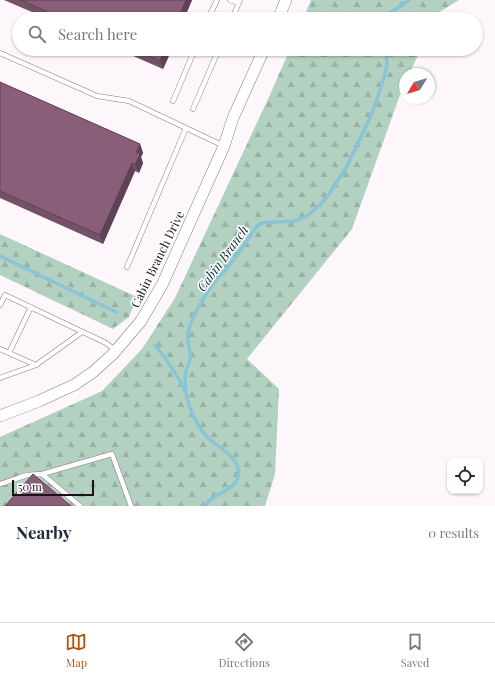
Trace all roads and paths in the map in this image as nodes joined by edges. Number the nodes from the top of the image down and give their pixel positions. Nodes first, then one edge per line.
1 (217, 0) edge
2 (230, 0) edge
3 (286, 0) edge
4 (239, 2) edge
5 (211, 12) edge
6 (235, 12) edge
7 (281, 12) edge
8 (0, 52) edge
9 (192, 56) edge
10 (216, 56) edge
11 (261, 56) edge
12 (173, 101) dead end
13 (193, 109) dead end
14 (186, 128) junction
15 (224, 146) junction
16 (127, 267) dead end
17 (0, 305) edge
18 (31, 307) junction
19 (82, 332) junction
20 (0, 349) edge
21 (116, 351) junction
22 (10, 353) junction
23 (36, 365) junction
24 (0, 378) edge
25 (0, 416) edge
26 (42, 474) junction
27 (0, 484) edge
28 (80, 506) edge
29 (131, 506) edge

1 - 5 lane
2 - 4 lane
3 - 7 street
4 - 6 lane
8 - 14 lane
9 - 12 lane
10 - 13 lane
11 - 15 street, Cabin Branch Drive
14 - 15 lane
14 - 16 lane
15 - 21 street, Cabin Branch Drive
17 - 18 lane
18 - 19 lane
18 - 22 lane
19 - 21 lane
19 - 23 lane
20 - 22 lane
21 - 25 street, Cabin Branch Drive
22 - 23 lane
23 - 24 lane
26 - 27 lane
26 - 28 lane
26 - 29 lane

